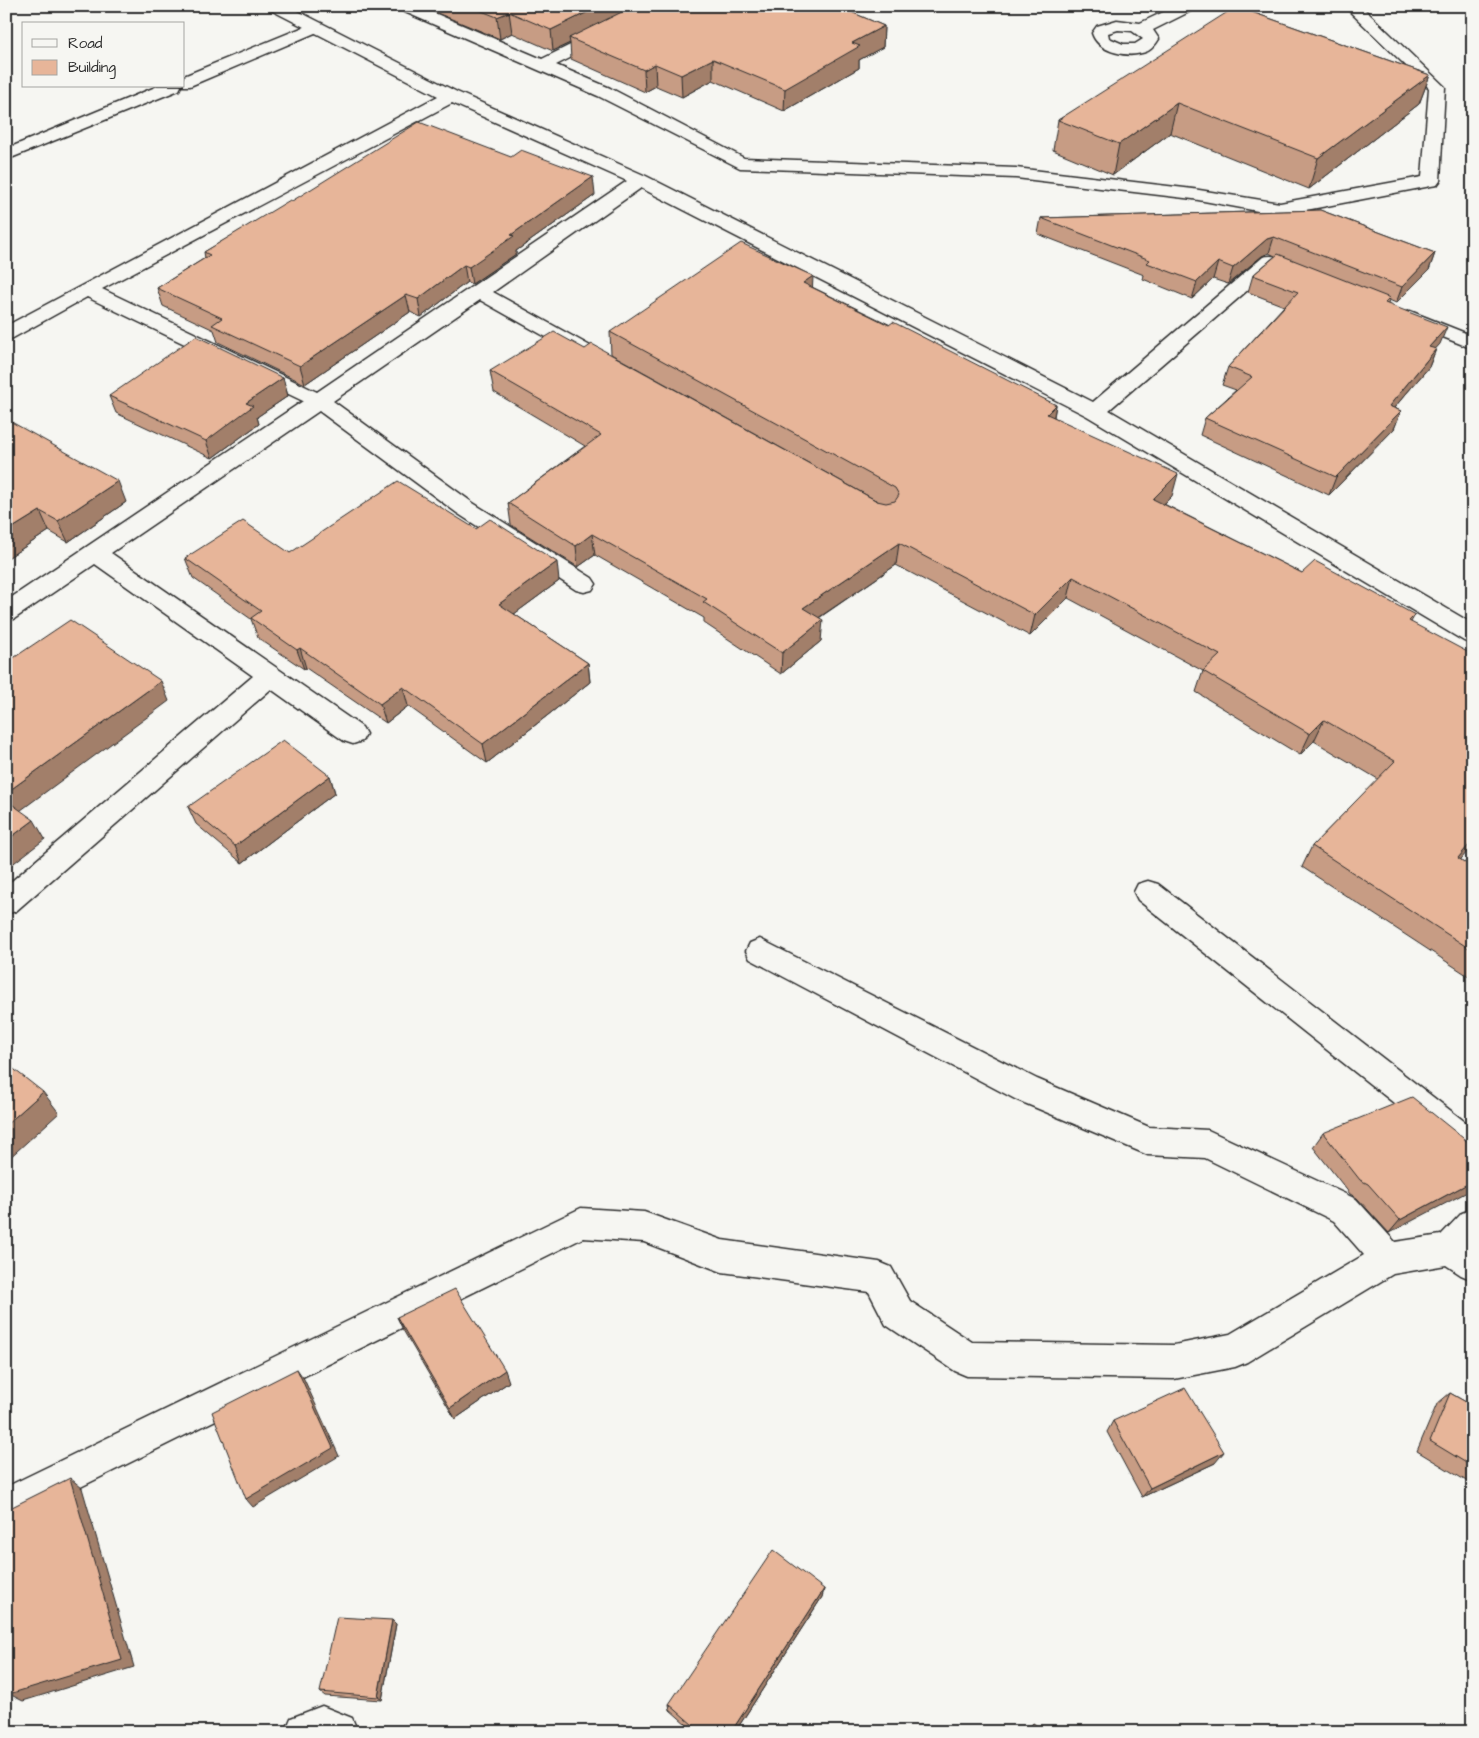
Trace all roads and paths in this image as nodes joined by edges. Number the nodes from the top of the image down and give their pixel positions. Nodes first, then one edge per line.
1 (274, 6) edge
2 (404, 6) edge
3 (662, 6) edge
4 (1189, 6) edge
5 (1352, 6) edge
6 (316, 27) junction
7 (1140, 28) dead end
8 (543, 66) junction
9 (185, 82) edge
10 (168, 88) edge
11 (451, 96) junction
12 (6, 155) edge
13 (640, 180) junction
14 (1306, 276) edge
15 (87, 289) junction
16 (479, 292) junction
17 (1390, 309) edge
18 (6, 334) edge
19 (1473, 342) edge
20 (600, 359) edge
21 (319, 401) junction
22 (1095, 411) junction
23 (95, 553) junction
24 (584, 584) dead end
25 (6, 613) edge
26 (1473, 636) edge
27 (270, 676) junction
28 (353, 734) dead end
29 (1148, 892) dead end
30 (6, 903) edge
31 (760, 950) dead end
32 (1473, 1147) edge
33 (1473, 1224) edge
34 (1462, 1256) edge
35 (1388, 1259) junction
36 (6, 1506) edge

1 - 6 street
2 - 8 street
3 - 8 street
4 - 7 street
5 - 8 street
6 - 9 street
6 - 11 street
10 - 12 street
11 - 13 street
11 - 15 street
13 - 16 street
13 - 22 street
14 - 22 street
15 - 18 street
15 - 21 street
16 - 20 street
16 - 21 street
17 - 19 street
21 - 23 street
21 - 24 street
22 - 26 street
23 - 25 street
23 - 27 street
27 - 28 street
27 - 30 street
29 - 32 street
31 - 35 street
33 - 34 street
34 - 35 street
35 - 36 street

